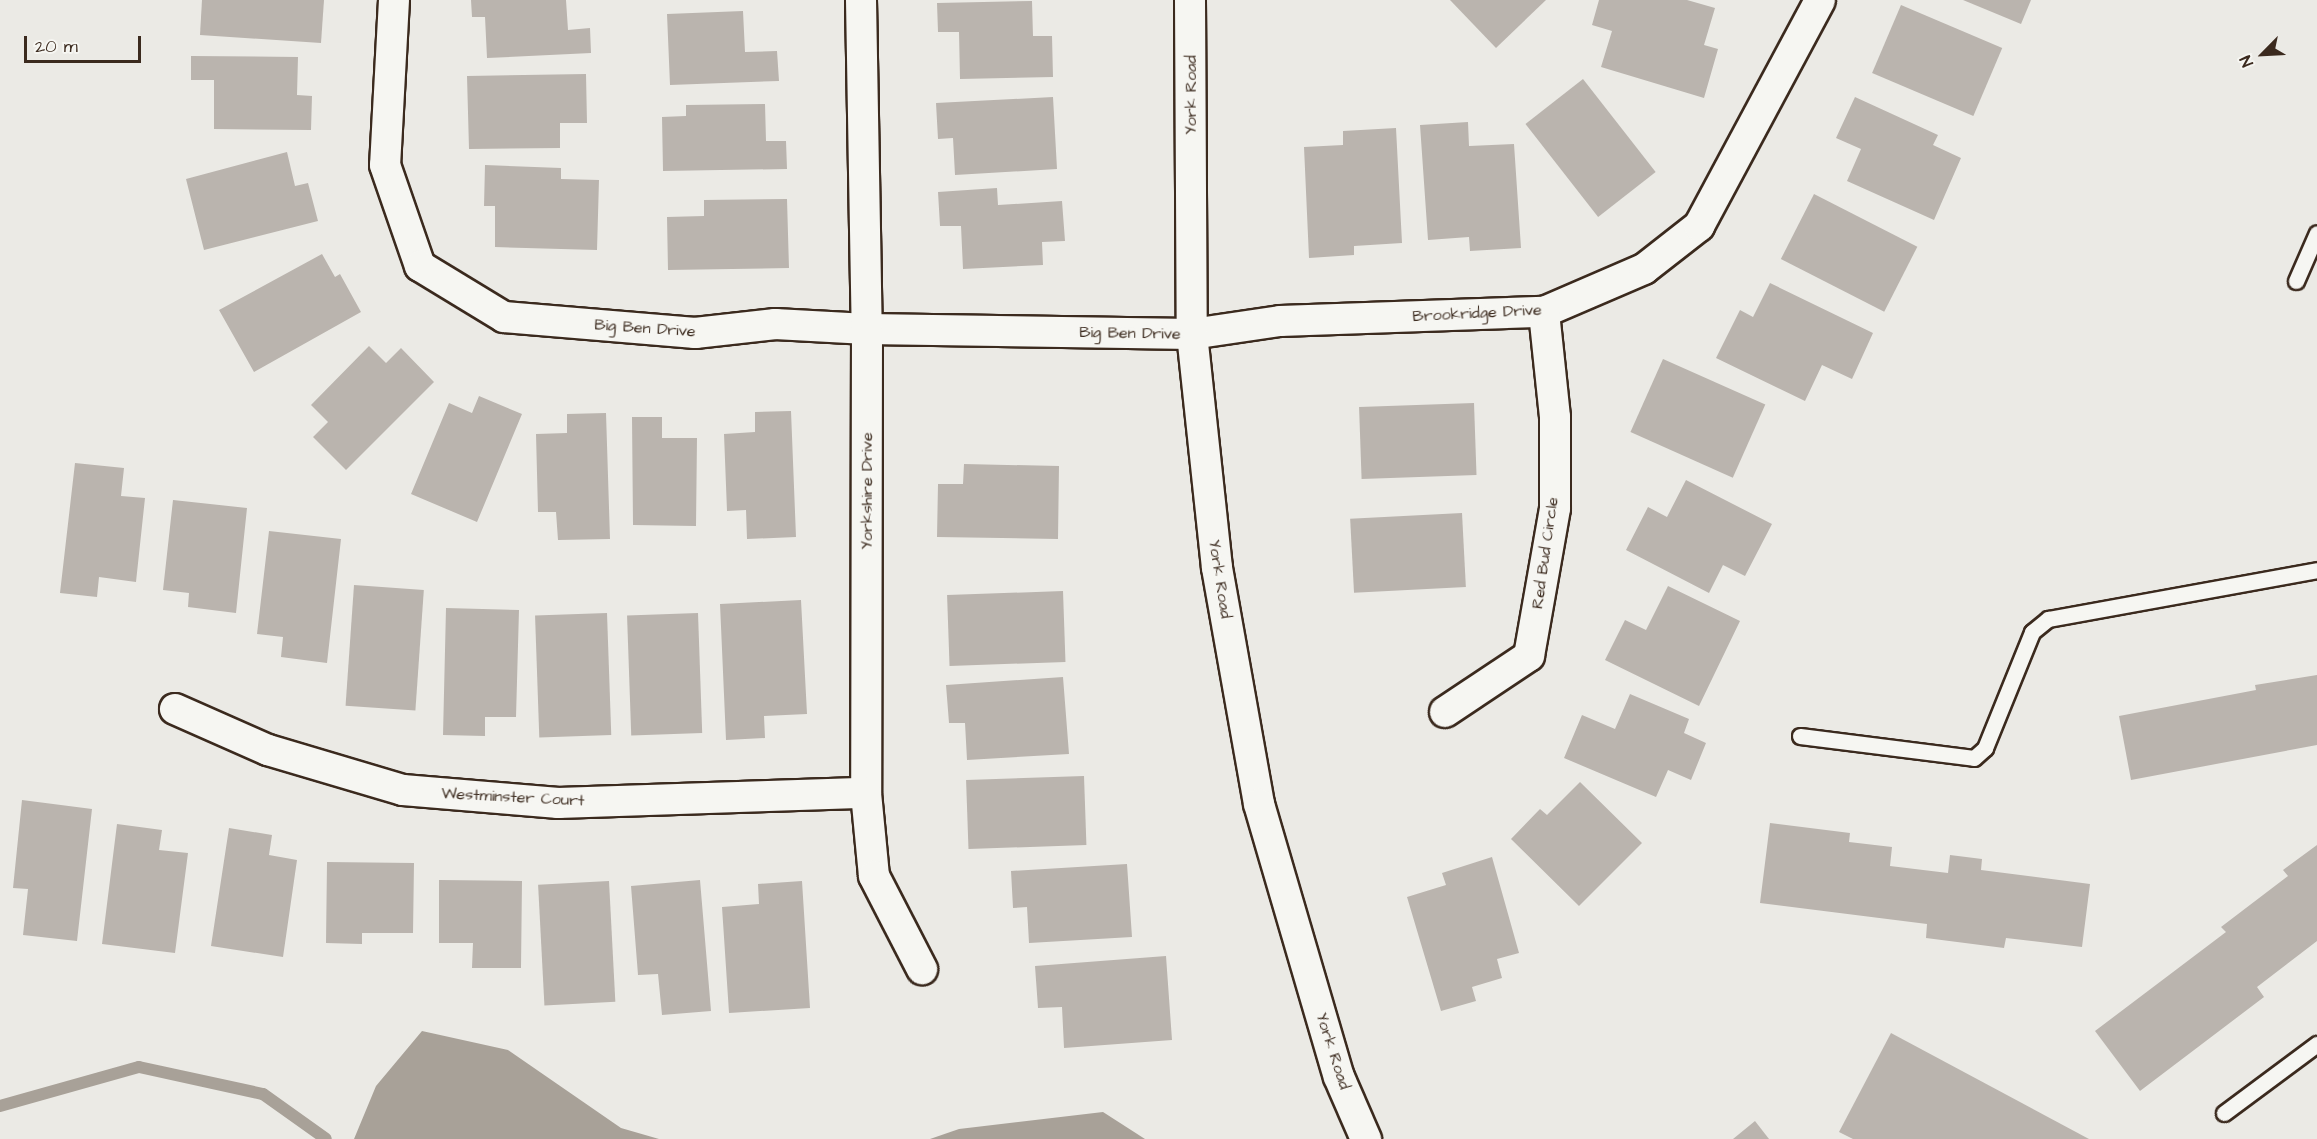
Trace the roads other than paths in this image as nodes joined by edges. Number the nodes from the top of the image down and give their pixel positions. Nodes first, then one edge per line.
1 (394, 0) edge
2 (861, 0) edge
3 (1190, 0) edge
4 (1820, 0) edge
5 (2317, 233) edge
6 (2296, 281) dead end
7 (1544, 312) junction
8 (867, 329) junction
9 (1192, 334) junction
10 (2317, 570) edge
11 (175, 709) dead end
12 (1445, 712) dead end
13 (1800, 736) dead end
14 (866, 793) junction
15 (922, 969) dead end
16 (2317, 1044) edge
17 (2224, 1113) dead end
18 (1366, 1139) edge

1 - 8 street, Big Ben Drive
2 - 8 street, Yorkshire Drive
3 - 9 street, York Road
4 - 7 street, Brookridge Drive
5 - 6 lane
7 - 9 street, Brookridge Drive
7 - 12 street, Red Bud Circle
8 - 9 street, Big Ben Drive
8 - 14 street, Yorkshire Drive
9 - 18 street, York Road
10 - 13 lane
11 - 14 street, Westminster Court
14 - 15 street, Yorkshire Drive
16 - 17 lane

